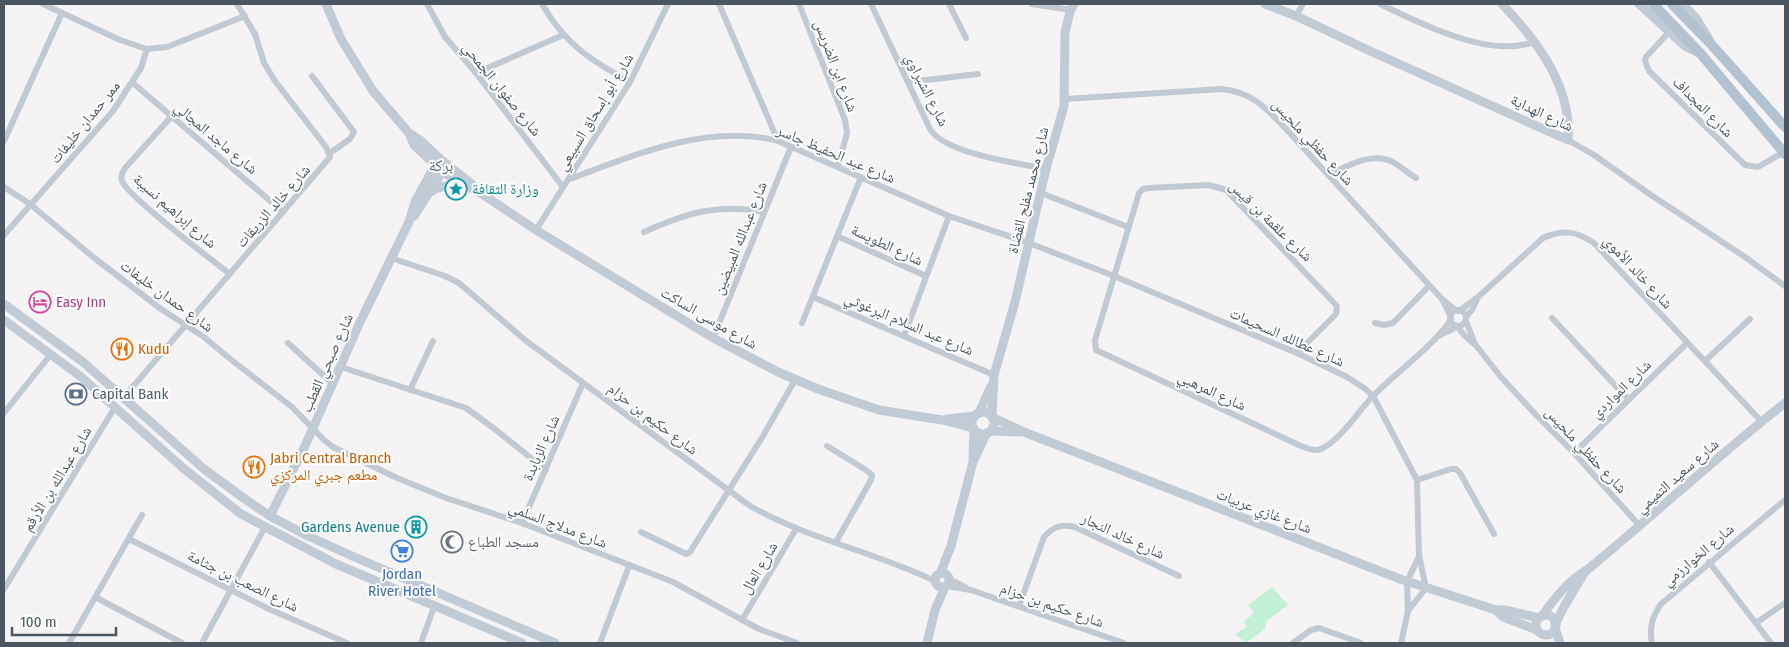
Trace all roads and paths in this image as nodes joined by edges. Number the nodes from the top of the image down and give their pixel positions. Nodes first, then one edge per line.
1 (43, 4) edge
2 (237, 4) edge
3 (326, 4) edge
4 (427, 4) edge
5 (542, 4) edge
6 (668, 4) edge
7 (719, 4) edge
8 (799, 4) edge
9 (871, 4) edge
10 (949, 4) edge
11 (1032, 4) edge
12 (1265, 4) edge
13 (1303, 4) edge
14 (1380, 4) edge
15 (1502, 4) edge
16 (1639, 4) edge
17 (1653, 4) edge
18 (1672, 4) edge
19 (1682, 4) edge
20 (1072, 7) edge
21 (62, 13) junction
22 (245, 16) junction
23 (1296, 16) junction
24 (1670, 31) junction
25 (563, 35) junction
26 (966, 38) dead end
27 (1536, 42) junction
28 (1712, 44) junction
29 (147, 49) junction
30 (1700, 54) junction
31 (476, 73) junction
32 (978, 74) dead end
33 (312, 76) dead end
34 (630, 82) junction
35 (909, 82) junction
36 (133, 83) junction
37 (1065, 99) junction
38 (171, 117) junction
39 (1785, 127) edge
40 (1568, 140) junction
41 (4, 141) edge
42 (778, 141) junction
43 (791, 147) junction
44 (330, 153) junction
45 (1785, 153) edge
46 (437, 161) junction
47 (838, 166) junction
48 (445, 168) junction
49 (1046, 169) junction
50 (1328, 175) junction
51 (862, 177) junction
52 (1416, 178) dead end
53 (570, 179) junction
54 (460, 183) junction
55 (4, 187) edge
56 (564, 187) junction
57 (428, 193) junction
58 (1041, 193) junction
59 (482, 194) junction
60 (30, 204) junction
61 (283, 212) junction
62 (764, 212) junction
63 (949, 216) junction
64 (408, 222) junction
65 (1128, 227) junction
66 (536, 230) junction
67 (644, 232) dead end
68 (4, 235) edge
69 (837, 236) junction
70 (1030, 243) junction
71 (391, 258) junction
72 (230, 274) junction
73 (926, 276) junction
74 (1114, 276) junction
75 (1429, 286) junction
76 (1785, 286) edge
77 (813, 297) junction
78 (1478, 298) junction
79 (1442, 299) junction
80 (4, 304) edge
81 (1458, 311) junction
82 (1451, 318) junction
83 (1552, 318) dead end
84 (1466, 319) junction
85 (1750, 319) dead end
86 (4, 320) edge
87 (802, 323) dead end
88 (1375, 323) dead end
89 (186, 325) junction
90 (1457, 326) junction
91 (904, 336) junction
92 (1437, 337) junction
93 (713, 338) junction
94 (433, 341) dead end
95 (288, 343) dead end
96 (1687, 343) junction
97 (1475, 344) junction
98 (1297, 353) junction
99 (51, 354) junction
100 (1705, 361) junction
101 (341, 367) junction
102 (994, 378) junction
103 (795, 380) junction
104 (583, 383) junction
105 (333, 384) junction
106 (410, 390) junction
107 (1373, 396) junction
108 (124, 397) junction
109 (1628, 398) junction
110 (1785, 403) edge
111 (115, 407) junction
112 (4, 413) edge
113 (977, 414) junction
114 (992, 416) junction
115 (942, 420) junction
116 (1761, 422) junction
117 (313, 429) junction
118 (973, 429) junction
119 (989, 432) junction
120 (1024, 432) junction
121 (174, 444) junction
122 (827, 446) dead end
123 (1574, 453) junction
124 (166, 454) junction
125 (191, 458) junction
126 (973, 462) junction
127 (183, 468) junction
128 (546, 470) junction
129 (1417, 480) junction
130 (728, 491) junction
131 (1785, 500) edge
132 (142, 515) dead end
133 (270, 516) junction
134 (522, 524) junction
135 (1640, 526) junction
136 (265, 527) junction
137 (796, 529) junction
138 (640, 532) dead end
139 (1494, 534) dead end
140 (129, 539) junction
141 (836, 542) junction
142 (1419, 555) junction
143 (1709, 562) junction
144 (629, 566) junction
145 (1587, 570) junction
146 (1179, 576) dead end
147 (943, 580) junction
148 (1407, 582) junction
149 (1426, 588) junction
150 (4, 589) edge
151 (232, 589) junction
152 (95, 597) junction
153 (1785, 603) edge
154 (434, 606) junction
155 (1019, 606) junction
156 (1496, 610) junction
157 (1408, 611) junction
158 (1541, 617) junction
159 (742, 620) junction
160 (1756, 623) junction
161 (1555, 626) junction
162 (1540, 632) junction
163 (69, 643) edge
164 (182, 643) edge
165 (202, 643) edge
166 (347, 643) edge
167 (421, 643) edge
168 (522, 643) edge
169 (554, 643) edge
170 (600, 643) edge
171 (797, 643) edge
172 (927, 643) edge
173 (1124, 643) edge
174 (1293, 643) edge
175 (1361, 643) edge
176 (1401, 643) edge
177 (1549, 643) edge
178 (1560, 643) edge
179 (1652, 643) edge
180 (1771, 643) edge

1 - 21 street
2 - 22 street
3 - 46 street, شارع موسى الساكت
4 - 31 street, شارع صفوان الجمحي
5 - 25 street
6 - 34 street, شارع أبو إسحاق السبيعي
7 - 42 street
8 - 47 street, شارع ابن الضريس
9 - 35 street, شارع الشبراوي
10 - 26 street
11 - 20 street
12 - 23 street, شارع الهداية
13 - 23 street
14 - 27 street
15 - 27 street
16 - 24 street
17 - 30 main road
18 - 28 main road
19 - 28 street
20 - 37 street, شارع محمد مفلح القضاة
21 - 29 street
21 - 41 street
22 - 29 street
22 - 44 street
23 - 40 street, شارع الهداية
24 - 30 street
24 - 45 street, شارع المجداف
25 - 31 street
25 - 34 street
27 - 40 street
28 - 39 main road
29 - 36 street, ممر حمدان خليفات
30 - 45 main road
31 - 56 street, شارع صفوان الجمحي
32 - 35 street
33 - 44 street
34 - 53 street, شارع أبو إسحاق السبيعي
35 - 49 street, شارع الشبراوي
36 - 38 street, شارع ماجد المجالي
36 - 60 street, ممر حمدان خليفات
37 - 49 street, شارع محمد مفلح القضاة
37 - 50 street, شارع حفظي ملحيس
38 - 61 street, شارع ماجد المجالي
38 - 72 street, شارع إبراهيم نسيبة
40 - 76 street, شارع الهداية
42 - 43 street, شارع عبد الحفيظ جاسر
42 - 53 street, شارع عبد الحفيظ جاسر
43 - 47 street, شارع عبد الحفيظ جاسر
43 - 62 street, شارع عبدالله المبيضين
44 - 61 street, شارع خالد الزريقات
46 - 48 street, شارع موسى الساكت
46 - 64 street, شارع صبحي القطب
47 - 51 street, شارع عبد الحفيظ جاسر
48 - 54 street, شارع موسى الساكت
48 - 57 street, شارع صبحي القطب
48 - 59 street, شارع موسى الساكت
49 - 58 street, شارع محمد مفلح القضاة
50 - 52 street
50 - 75 street, شارع حفظي ملحيس
51 - 63 street, شارع عبد الحفيظ جاسر
51 - 69 street
53 - 56 street, شارع أبو إسحاق السبيعي
54 - 57 street
54 - 59 street, شارع موسى الساكت
55 - 60 street, شارع حمدان خليفات
56 - 66 street, شارع أبو إسحاق السبيعي
57 - 64 street, شارع صبحي القطب
58 - 65 street
58 - 70 street, شارع محمد مفلح القضاة
59 - 66 street, شارع موسى الساكت
60 - 68 street, ممر حمدان خليفات
60 - 89 street, شارع حمدان خليفات
61 - 72 street, شارع خالد الزريقات
62 - 67 street
62 - 93 street, شارع عبدالله المبيضين
63 - 70 street, شارع عبد الحفيظ جاسر
63 - 73 street
64 - 71 street, شارع صبحي القطب
65 - 74 street, شارع علقمة بن قيس
65 - 98 street, شارع علقمة بن قيس
66 - 93 street, شارع موسى الساكت
69 - 73 street, شارع الطويسة
69 - 77 street
70 - 74 street, شارع عطالله السحيمات
70 - 102 street, شارع محمد مفلح القضاة
71 - 101 street, شارع صبحي القطب
71 - 104 street, شارع حكيم بن حزام
72 - 89 street, شارع خالد الزريقات
73 - 91 street
74 - 98 street, شارع عطالله السحيمات
74 - 107 street, شارع المرهبي
75 - 79 street, شارع حفظي ملحيس
75 - 88 street
77 - 87 street
77 - 91 street, شارع عبد السلام البرغوثي
78 - 81 street, شارع خالد الأموي
78 - 84 street, شارع خالد الأموي
78 - 96 street, شارع خالد الأموي
79 - 81 street, شارع حفظي ملحيس
79 - 82 street, شارع حفظي ملحيس
80 - 108 street
81 - 82 street
81 - 84 street
82 - 90 street
82 - 92 street
83 - 109 street
84 - 90 street
84 - 97 street, شارع حفظي ملحيس
85 - 100 street
86 - 99 street
89 - 108 street, شارع خالد الزريقات
89 - 117 street, شارع حمدان خليفات
90 - 92 street
90 - 97 street, شارع حفظي ملحيس
91 - 102 street, شارع عبد السلام البرغوثي
92 - 107 street
93 - 103 street, شارع موسى الساكت
94 - 106 street
95 - 105 street
96 - 100 street, شارع خالد الأموي
96 - 109 street, شارع المواردي
97 - 123 street, شارع حفظي ملحيس
98 - 107 street, شارع عطالله السحيمات
99 - 111 street
99 - 112 street
100 - 116 street, شارع خالد الأموي
101 - 105 street, شارع صبحي القطب
101 - 106 street
102 - 113 street, شارع محمد مفلح القضاة
102 - 114 street, شارع محمد مفلح القضاة
103 - 115 street, شارع موسى الساكت
103 - 130 street
104 - 128 street, شارع الزبابدة
104 - 130 street, شارع حكيم بن حزام
105 - 117 street, شارع صبحي القطب
106 - 128 street
107 - 129 street, شارع عطالله السحيمات
108 - 121 street
109 - 123 street, شارع المواردي
110 - 116 street, شارع سعيد التميمي
111 - 124 street
111 - 150 street, شارع عبدالله بن الأرقم
113 - 114 street
113 - 115 street, شارع موسى الساكت
113 - 118 street
114 - 119 street
114 - 120 street, شارع غازي عربيات
115 - 118 street, شارع موسى الساكت
116 - 135 street, شارع سعيد التميمي
117 - 133 street, شارع صبحي القطب
117 - 134 street, شارع مدلاج السلمي
118 - 119 street
118 - 126 street
119 - 120 street, شارع غازي عربيات
119 - 126 street
120 - 148 street, شارع غازي عربيات
121 - 124 street
121 - 125 street
122 - 141 street
123 - 135 street, شارع حفظي ملحيس
124 - 127 street
125 - 127 street
125 - 133 street
126 - 147 street
127 - 136 street
128 - 134 street, شارع الزبابدة
129 - 139 street
129 - 142 street, شارع عطالله السحيمات
130 - 137 street, شارع حكيم بن حزام
130 - 138 street
131 - 143 street, شارع الخوارزمي
132 - 140 street
133 - 169 street
134 - 144 street, شارع مدلاج السلمي
135 - 145 street, شارع سعيد التميمي
136 - 151 street
136 - 154 street
137 - 141 street, شارع حكيم بن حزام
137 - 159 street, شارع العال
140 - 151 street, شارع الصعب بن جثامة
140 - 152 street
141 - 147 street, شارع حكيم بن حزام
142 - 148 street, شارع عطالله السحيمات
142 - 149 street, شارع عطالله السحيمات
143 - 160 street
143 - 179 street, شارع الخوارزمي
144 - 159 street, شارع مدلاج السلمي
144 - 170 street
145 - 158 street, شارع سعيد التميمي
145 - 161 street, شارع سعيد التميمي
146 - 155 street, شارع خالد النجار
147 - 155 street, شارع حكيم بن حزام
147 - 172 street
148 - 149 street, شارع غازي عربيات
148 - 157 street
149 - 156 street, شارع غازي عربيات
149 - 157 street
151 - 165 street
151 - 166 street, شارع الصعب بن جثامة
152 - 163 street
152 - 164 street
153 - 160 street
154 - 167 street
154 - 168 street
155 - 173 street, شارع حكيم بن حزام
156 - 158 street, شارع غازي عربيات
156 - 162 street, شارع غازي عربيات
157 - 176 street
158 - 161 street
158 - 162 street
159 - 171 street, شارع مدلاج السلمي
160 - 180 street
161 - 162 street
161 - 178 street
162 - 177 street
174 - 175 street

